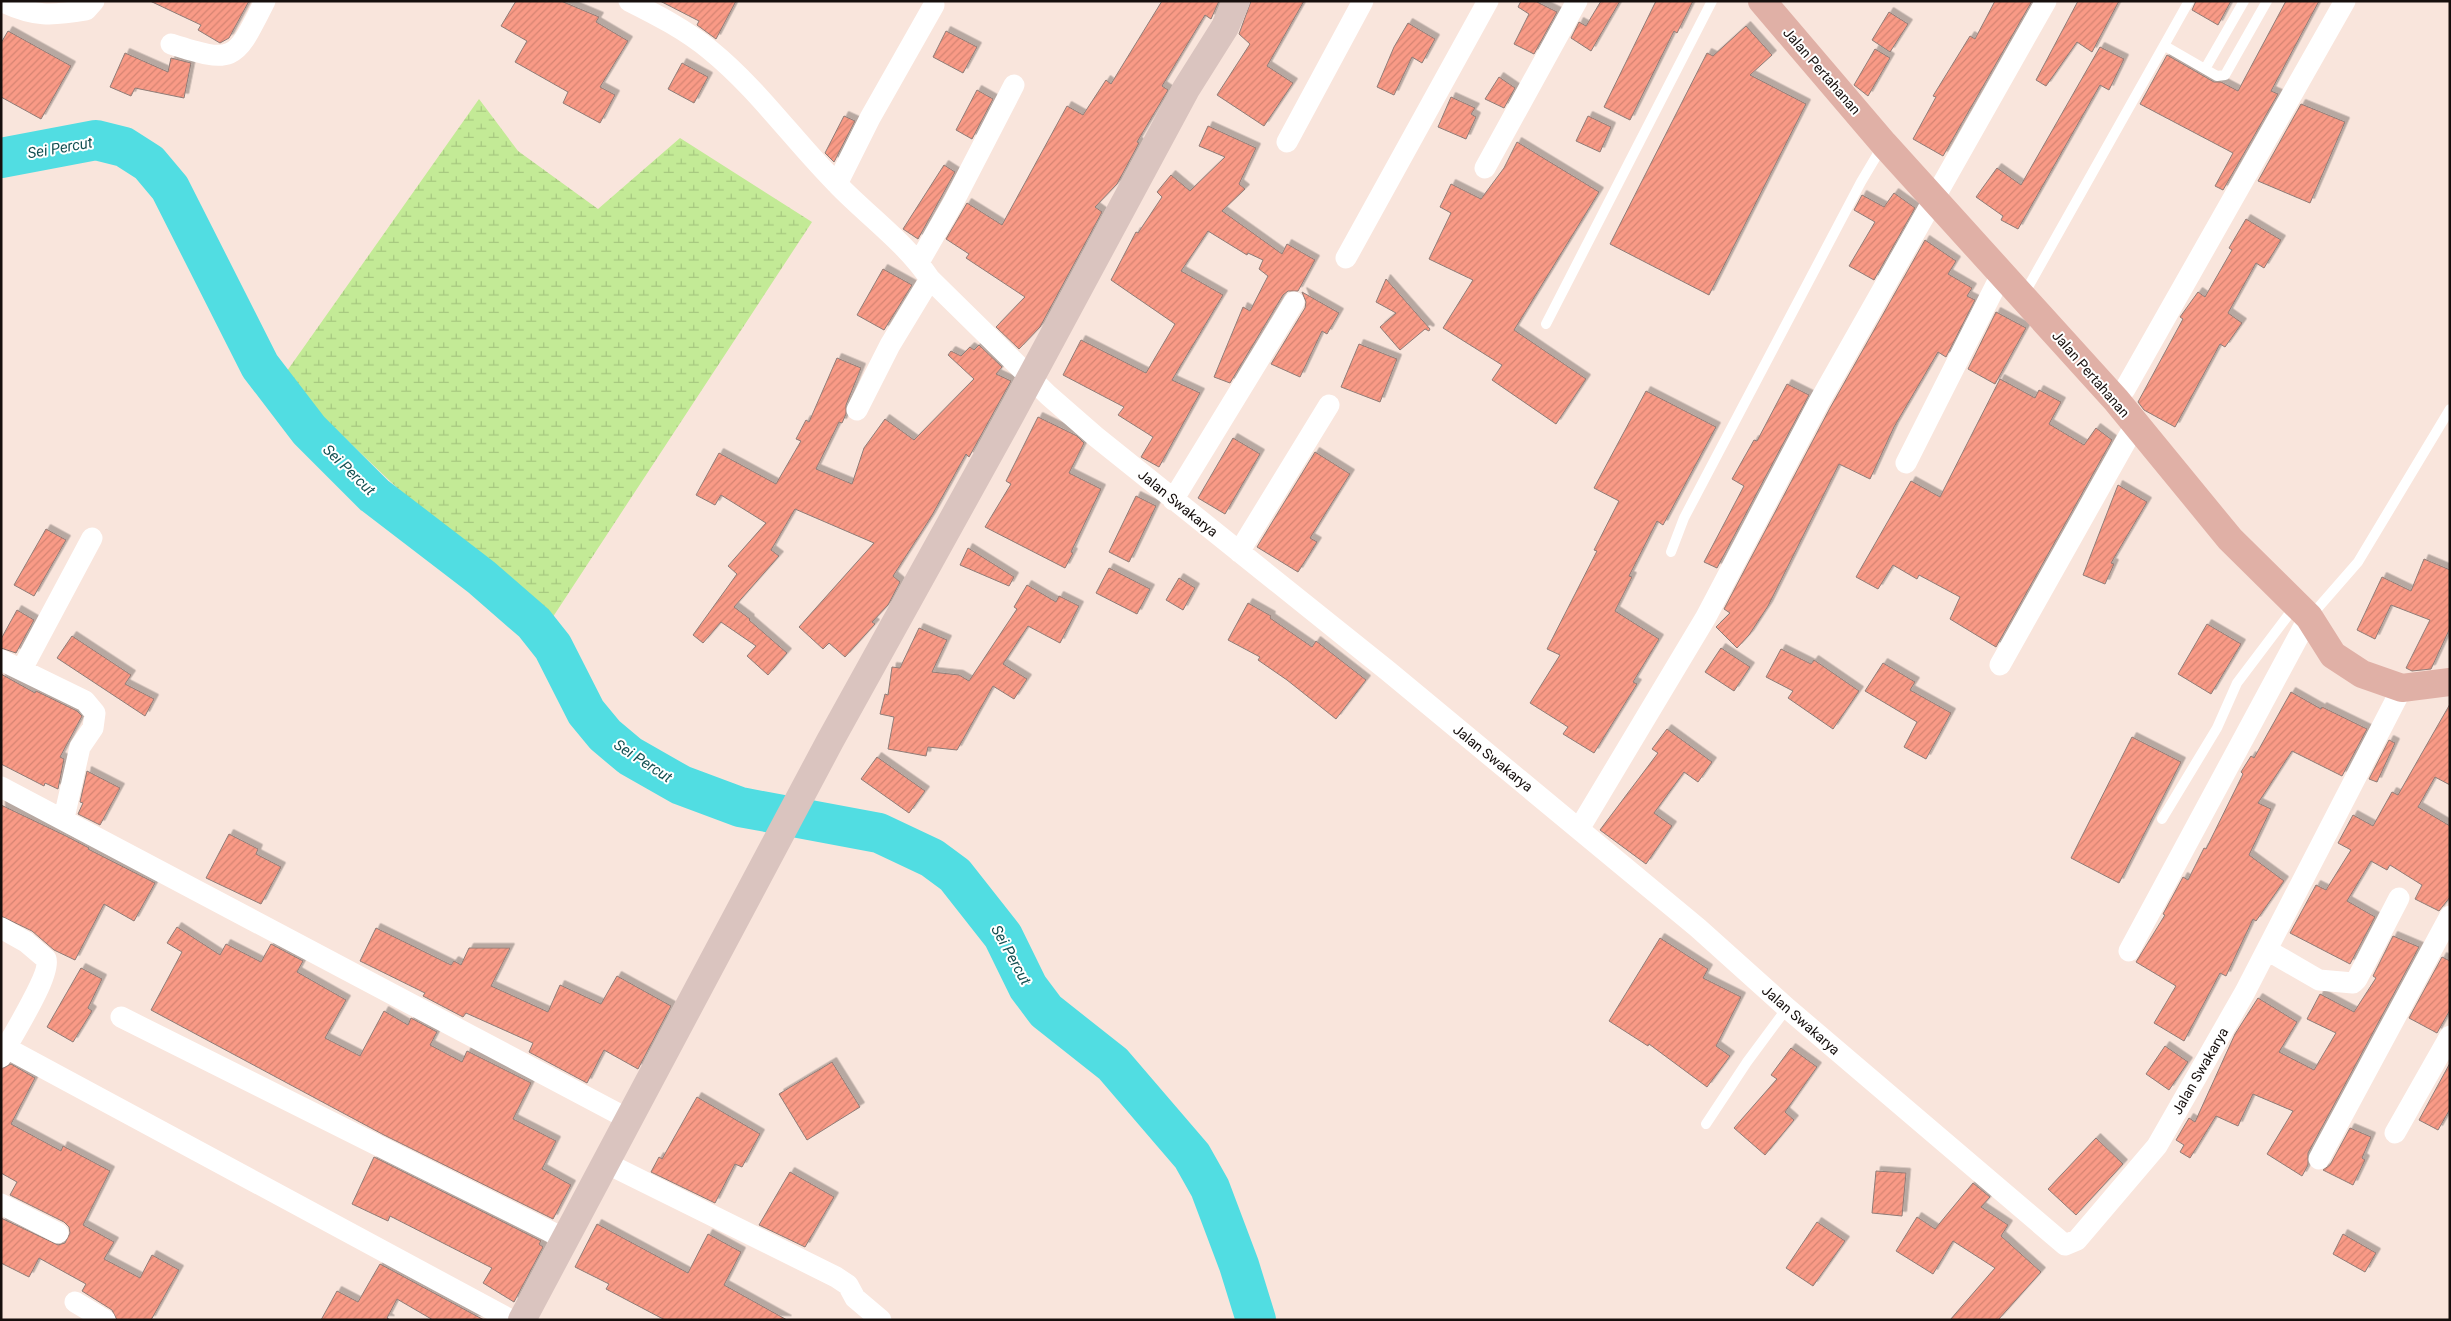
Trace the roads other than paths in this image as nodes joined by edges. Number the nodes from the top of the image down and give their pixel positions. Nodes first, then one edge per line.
1 (1, 1) edge
2 (94, 1) edge
3 (265, 1) edge
4 (630, 1) edge
5 (1236, 1) edge
6 (1363, 1) edge
7 (1488, 1) edge
8 (1577, 1) edge
9 (1712, 1) edge
10 (1762, 1) edge
11 (2046, 1) edge
12 (2188, 1) edge
13 (2244, 1) edge
14 (2267, 1) edge
15 (2345, 1) edge
16 (934, 6) dead end
17 (171, 44) dead end
18 (2165, 46) junction
19 (2205, 69) junction
20 (1014, 85) dead end
21 (1287, 142) dead end
22 (1884, 144) junction
23 (1485, 168) dead end
24 (837, 184) junction
25 (1934, 197) junction
26 (1346, 258) dead end
27 (924, 270) junction
28 (2002, 273) junction
29 (2022, 297) junction
30 (1294, 302) dead end
31 (1546, 324) dead end
32 (1031, 378) junction
33 (2116, 400) junction
34 (1329, 404) dead end
35 (2450, 409) edge
36 (857, 410) dead end
37 (2135, 425) junction
38 (1906, 462) dead end
39 (1173, 500) junction
40 (92, 538) dead end
41 (1239, 552) junction
42 (1672, 552) dead end
43 (2303, 611) junction
44 (1, 660) edge
45 (2000, 665) dead end
46 (22, 669) junction
47 (2450, 682) edge
48 (2402, 688) junction
49 (1, 787) edge
50 (64, 818) junction
51 (2162, 819) dead end
52 (1579, 829) junction
53 (2399, 898) dead end
54 (2450, 916) edge
55 (1, 928) edge
56 (2267, 950) junction
57 (2129, 951) dead end
58 (1787, 1008) junction
59 (121, 1017) dead end
60 (2450, 1036) edge
61 (3, 1050) edge
62 (630, 1120) junction
63 (1706, 1124) dead end
64 (2395, 1133) dead end
65 (2319, 1159) dead end
66 (606, 1163) junction
67 (1, 1204) edge
68 (58, 1233) dead end
69 (565, 1239) junction
70 (75, 1302) dead end
71 (105, 1320) edge
72 (512, 1320) edge
73 (522, 1320) edge
74 (881, 1320) edge

1 - 2 street
3 - 17 street
4 - 24 street, Jalan Swakarya
5 - 32 street
6 - 21 street
7 - 26 street
8 - 23 street
9 - 31 lane
10 - 22 main road, Jalan Pertahanan
11 - 25 street
12 - 18 lane
13 - 19 lane
14 - 19 lane
15 - 33 street
16 - 24 street
18 - 19 lane
18 - 29 lane
20 - 27 street
22 - 25 main road, Jalan Pertahanan
22 - 42 lane
24 - 27 street, Jalan Swakarya
25 - 28 main road, Jalan Pertahanan
25 - 52 street
27 - 32 street, Jalan Swakarya
27 - 36 street
28 - 29 main road, Jalan Pertahanan
28 - 38 street
29 - 33 main road, Jalan Pertahanan
30 - 39 street
32 - 39 street, Jalan Swakarya
32 - 62 street
33 - 37 main road, Jalan Pertahanan
34 - 41 street
35 - 43 lane
37 - 43 main road, Jalan Pertahanan
37 - 45 street
39 - 41 street, Jalan Swakarya
40 - 46 street
41 - 52 street, Jalan Swakarya
43 - 48 main road, Jalan Pertahanan
43 - 51 lane
43 - 57 street
44 - 46 street
46 - 50 street
47 - 48 main road, Jalan Pertahanan
48 - 56 street, Jalan Swakarya
49 - 50 street
50 - 62 street
52 - 58 street, Jalan Swakarya
53 - 56 street
54 - 65 street
55 - 61 street
56 - 58 street, Jalan Swakarya
58 - 63 lane
59 - 69 street
60 - 64 street
61 - 72 street
62 - 66 street
66 - 69 street
66 - 74 street
67 - 68 street
69 - 73 street
70 - 71 street

